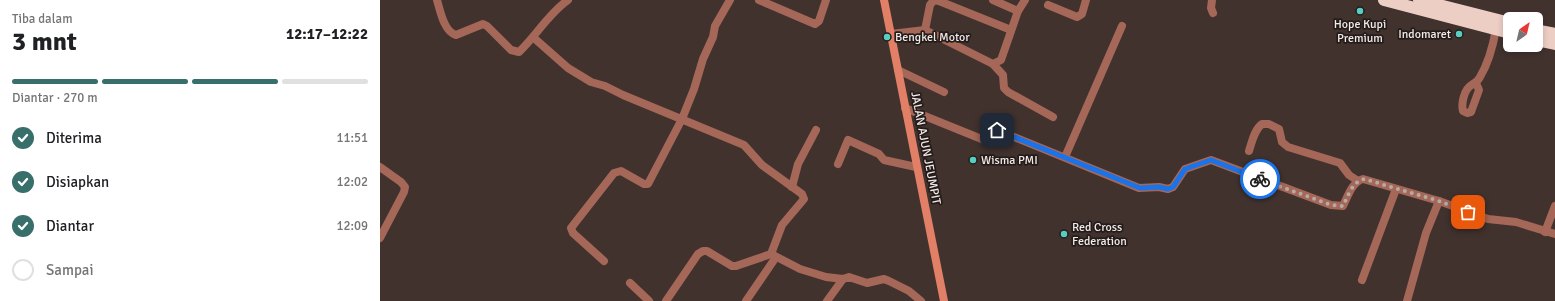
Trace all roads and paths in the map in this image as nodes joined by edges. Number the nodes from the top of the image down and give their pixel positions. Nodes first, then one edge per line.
1 (437, 0) edge
2 (568, 0) edge
3 (730, 0) edge
4 (759, 0) edge
5 (826, 0) edge
6 (884, 0) edge
7 (993, 0) edge
8 (1025, 0) edge
9 (1086, 0) edge
10 (1212, 0) edge
11 (1384, 0) edge
12 (1419, 0) edge
13 (1048, 5) dead end
14 (1018, 11) junction
15 (1213, 13) dead end
16 (1503, 21) edge
17 (1122, 26) dead end
18 (1496, 29) junction
19 (925, 30) junction
20 (1011, 30) junction
21 (1503, 31) edge
22 (1543, 31) edge
23 (892, 34) junction
24 (1555, 34) edge
25 (534, 38) junction
26 (1543, 41) edge
27 (1555, 44) edge
28 (993, 64) junction
29 (898, 70) junction
30 (1476, 83) dead end
31 (944, 92) dead end
32 (905, 108) junction
33 (1053, 117) dead end
34 (682, 119) junction
35 (816, 130) dead end
36 (1249, 151) dead end
37 (1065, 157) junction
38 (838, 164) dead end
39 (380, 167) edge
40 (916, 167) junction
41 (1358, 180) junction
42 (792, 187) junction
43 (1396, 189) junction
44 (1439, 201) junction
45 (1555, 206) edge
46 (1545, 232) junction
47 (1555, 234) edge
48 (380, 238) edge
49 (773, 255) junction
50 (604, 261) dead end
51 (843, 279) junction
52 (1362, 280) dead end
53 (630, 283) dead end
54 (649, 301) edge
55 (666, 301) edge
56 (746, 301) edge
57 (827, 301) edge
58 (921, 301) edge
59 (944, 301) edge
60 (1407, 301) edge

1 - 25 street
2 - 25 street
3 - 34 street
4 - 5 street
6 - 23 street, JALAN AJUN JEUMPIT
7 - 14 street
8 - 14 street
9 - 13 street
10 - 15 street
11 - 18 highway
12 - 16 highway
14 - 20 street
17 - 37 street
18 - 21 highway
18 - 30 street
19 - 20 street
19 - 23 street
19 - 28 street
20 - 28 street
22 - 24 highway
23 - 29 street, JALAN AJUN JEUMPIT
25 - 34 street
26 - 27 highway
28 - 33 street
29 - 31 street
29 - 32 street, JALAN AJUN JEUMPIT
32 - 37 street
32 - 40 street, JALAN AJUN JEUMPIT
34 - 42 street
34 - 50 street
35 - 42 street
36 - 41 street
37 - 41 street
38 - 40 street
39 - 48 street
40 - 59 street, JALAN AJUN JEUMPIT
41 - 43 street
42 - 49 street
43 - 44 street
43 - 52 street
44 - 46 street
44 - 60 street
45 - 46 street
46 - 47 street
49 - 51 street
49 - 55 street
49 - 56 street
51 - 57 street
51 - 58 street
53 - 54 street

